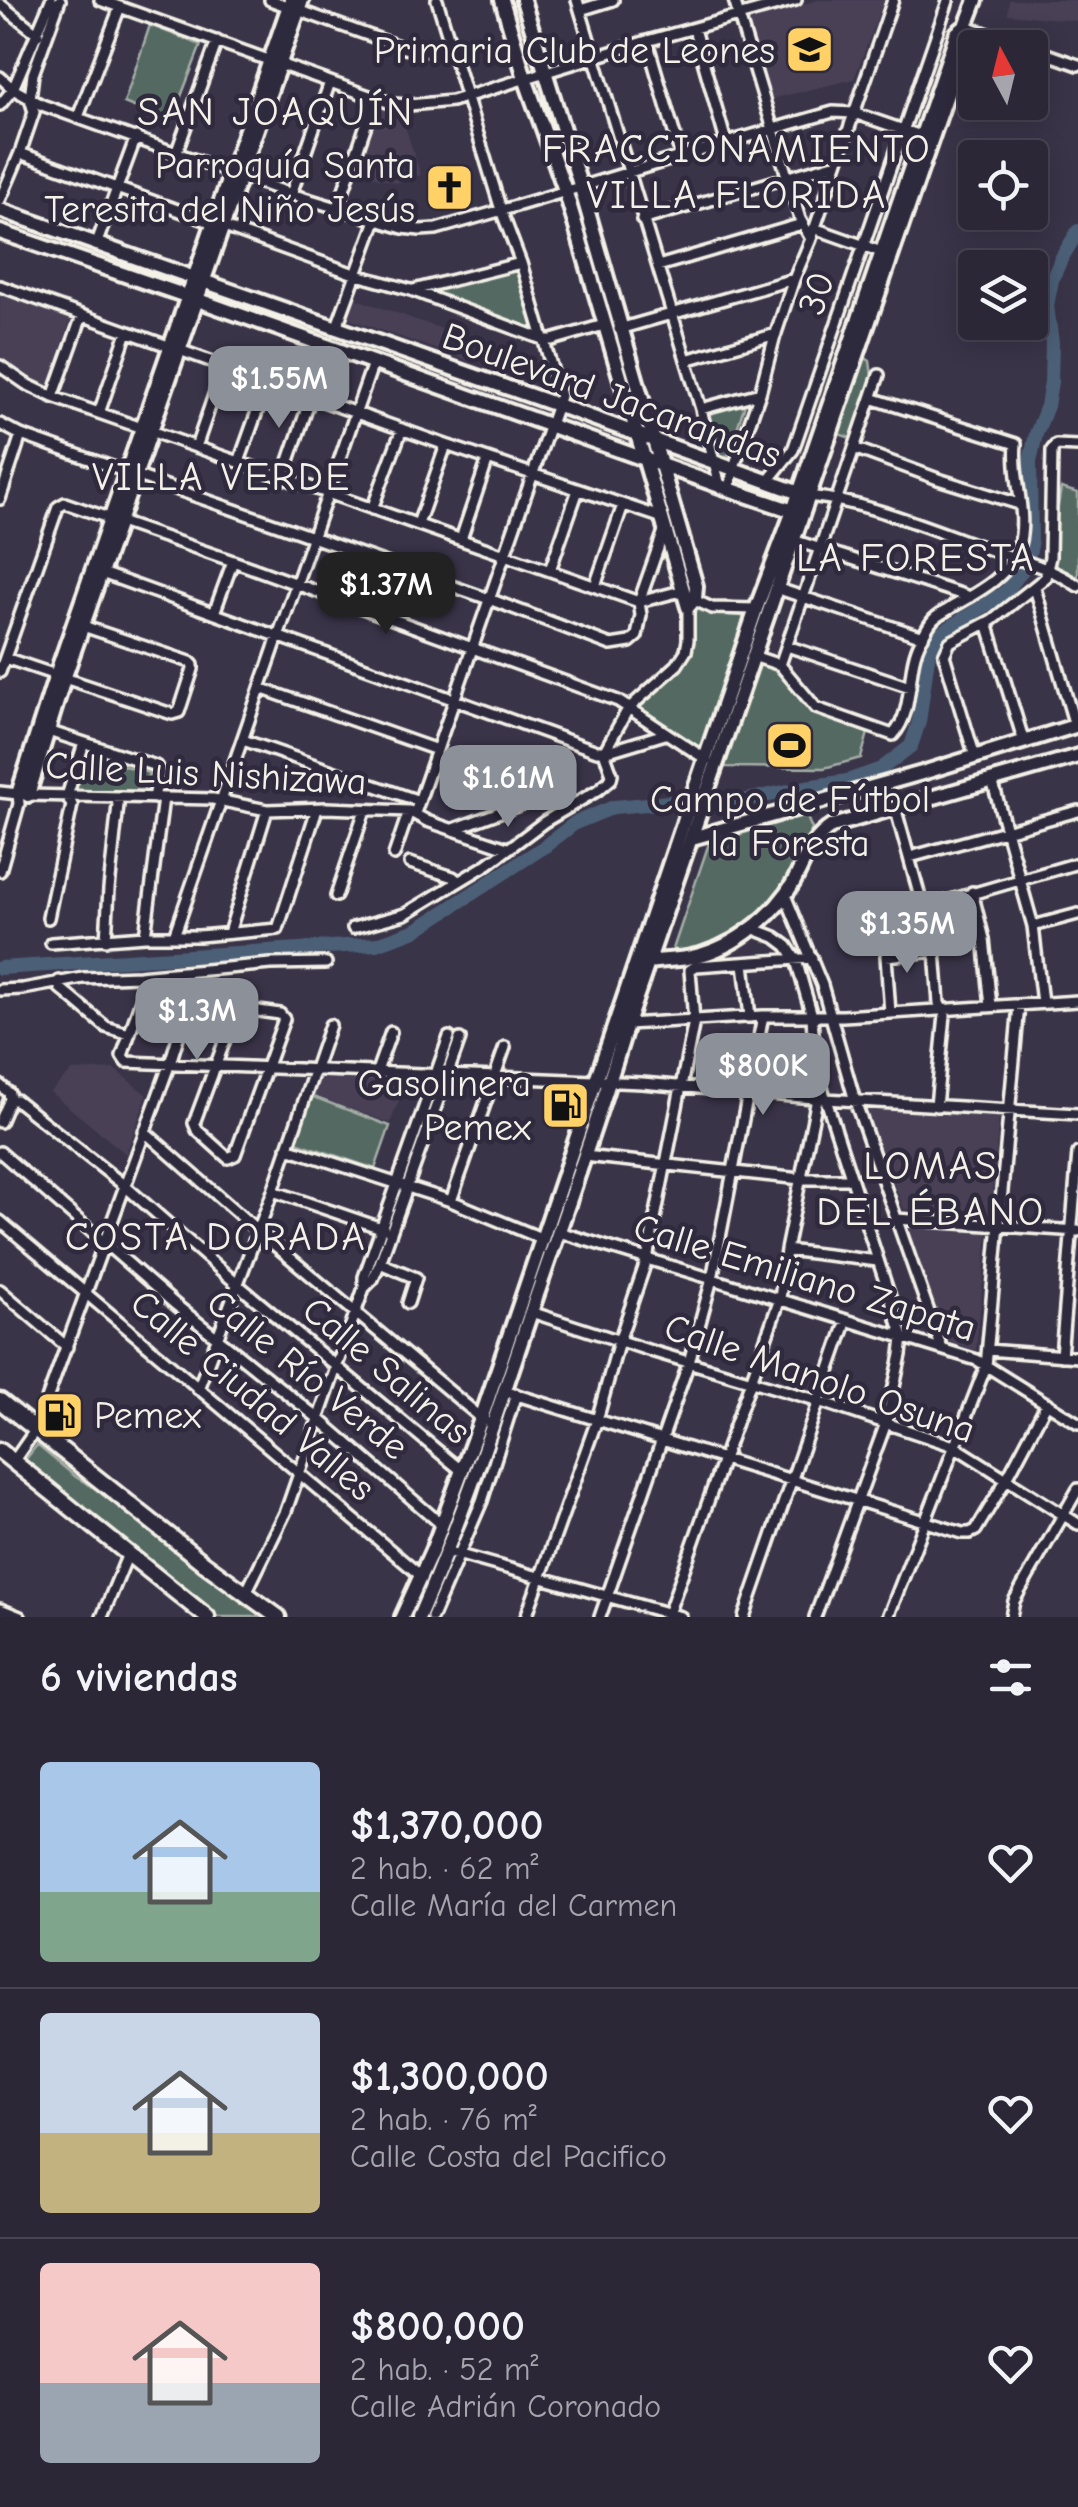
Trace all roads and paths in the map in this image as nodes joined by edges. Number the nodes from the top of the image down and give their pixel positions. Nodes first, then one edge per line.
1 (50, 0) edge
2 (60, 0) edge
3 (100, 0) edge
4 (270, 0) edge
5 (437, 0) edge
6 (502, 0) edge
7 (523, 0) edge
8 (612, 0) edge
9 (734, 0) edge
10 (796, 0) edge
11 (893, 0) edge
12 (947, 1) edge
13 (0, 4) edge
14 (295, 4) edge
15 (578, 5) edge
16 (974, 5) edge
17 (120, 7) junction
18 (739, 17) junction
19 (966, 26) junction
20 (694, 30) junction
21 (977, 30) edge
22 (40, 36) junction
23 (217, 41) junction
24 (647, 41) junction
25 (450, 44) junction
26 (1048, 55) edge
27 (594, 57) junction
28 (274, 63) junction
29 (1078, 65) edge
30 (544, 72) junction
31 (0, 77) edge
32 (525, 78) junction
33 (330, 82) junction
34 (13, 88) junction
35 (468, 97) junction
36 (374, 98) junction
37 (30, 99) junction
38 (0, 105) edge
39 (854, 113) junction
40 (78, 117) junction
41 (774, 129) junction
42 (905, 130) junction
43 (921, 136) junction
44 (136, 137) junction
45 (726, 142) junction
46 (176, 151) junction
47 (20, 152) junction
48 (680, 156) junction
49 (837, 163) junction
50 (628, 172) junction
51 (237, 173) junction
52 (788, 178) junction
53 (118, 187) junction
54 (582, 188) junction
55 (566, 193) junction
56 (291, 194) junction
57 (0, 200) edge
58 (338, 207) junction
59 (0, 210) edge
60 (501, 210) junction
61 (376, 220) junction
62 (642, 220) junction
63 (802, 224) junction
64 (218, 225) junction
65 (814, 228) junction
66 (3, 238) edge
67 (811, 240) junction
68 (96, 245) junction
69 (863, 246) junction
70 (886, 254) junction
71 (521, 263) junction
72 (658, 266) junction
73 (356, 275) junction
74 (794, 279) junction
75 (198, 281) junction
76 (0, 286) edge
77 (410, 290) junction
78 (192, 298) junction
79 (672, 314) junction
80 (82, 316) junction
81 (336, 329) junction
82 (610, 329) junction
83 (127, 332) junction
84 (776, 334) junction
85 (544, 340) junction
86 (175, 350) junction
87 (686, 360) junction
88 (373, 363) junction
89 (0, 366) edge
90 (224, 366) junction
91 (879, 375) dead end
92 (268, 381) junction
93 (760, 393) junction
94 (311, 396) junction
95 (53, 397) junction
96 (872, 398) junction
97 (558, 405) junction
98 (701, 409) junction
99 (99, 412) junction
100 (356, 413) junction
101 (0, 424) edge
102 (552, 425) junction
103 (147, 429) junction
104 (402, 430) junction
105 (21, 435) junction
106 (638, 436) junction
107 (655, 442) junction
108 (446, 445) junction
109 (196, 446) junction
110 (1078, 446) edge
111 (854, 448) junction
112 (645, 459) junction
113 (488, 460) junction
114 (714, 461) junction
115 (240, 462) junction
116 (662, 465) junction
117 (734, 470) junction
118 (132, 473) junction
119 (534, 475) junction
120 (3, 478) edge
121 (284, 478) junction
122 (767, 482) junction
123 (725, 488) junction
124 (578, 490) junction
125 (328, 494) junction
126 (803, 494) junction
127 (837, 499) junction
128 (0, 500) edge
129 (1020, 504) junction
130 (623, 506) junction
131 (372, 508) junction
132 (798, 511) junction
133 (115, 520) junction
134 (664, 523) junction
135 (418, 524) junction
136 (312, 538) junction
137 (461, 539) junction
138 (792, 540) junction
139 (820, 548) junction
140 (505, 555) junction
141 (1016, 559) junction
142 (234, 561) junction
143 (1044, 569) junction
144 (550, 570) junction
145 (98, 572) junction
146 (296, 585) junction
147 (595, 586) junction
148 (1078, 586) edge
149 (776, 588) junction
150 (1034, 588) junction
151 (804, 596) junction
152 (970, 597) junction
153 (489, 599) junction
154 (689, 600) junction
155 (639, 602) junction
156 (756, 608) junction
157 (214, 613) junction
158 (987, 623) junction
159 (79, 625) junction
160 (277, 637) junction
161 (923, 637) junction
162 (787, 646) junction
163 (473, 648) junction
164 (753, 656) junction
165 (5, 658) junction
166 (780, 665) junction
167 (0, 672) edge
168 (60, 677) junction
169 (260, 688) junction
170 (910, 688) junction
171 (454, 700) junction
172 (628, 708) junction
173 (1077, 726) edge
174 (43, 729) junction
175 (665, 734) junction
176 (243, 740) junction
177 (1024, 742) junction
178 (84, 743) junction
179 (437, 750) junction
180 (604, 752) junction
181 (1078, 756) edge
182 (975, 757) junction
183 (706, 760) junction
184 (992, 780) junction
185 (704, 783) junction
186 (0, 792) edge
187 (549, 794) dead end
188 (67, 796) junction
189 (21, 797) junction
190 (117, 798) junction
191 (158, 798) junction
192 (418, 801) junction
193 (221, 802) junction
194 (895, 807) junction
195 (317, 809) junction
196 (267, 810) junction
197 (365, 810) junction
198 (1078, 811) edge
199 (412, 812) junction
200 (454, 829) junction
201 (1006, 831) junction
202 (685, 838) junction
203 (507, 848) junction
204 (394, 856) dead end
205 (910, 857) junction
206 (410, 863) dead end
207 (1078, 863) edge
208 (0, 871) edge
209 (1020, 879) junction
210 (458, 881) junction
211 (972, 892) junction
212 (785, 895) junction
213 (336, 896) dead end
214 (923, 908) junction
215 (1078, 914) edge
216 (48, 918) dead end
217 (1034, 926) junction
218 (354, 928) dead end
219 (752, 928) junction
220 (229, 933) junction
221 (145, 936) junction
222 (174, 936) junction
223 (106, 940) junction
224 (51, 944) dead end
225 (935, 951) junction
226 (812, 958) junction
227 (796, 960) junction
228 (648, 962) junction
229 (326, 963) dead end
230 (744, 963) junction
231 (139, 976) junction
232 (58, 982) junction
233 (0, 990) edge
234 (1078, 1001) edge
235 (188, 1002) dead end
236 (1042, 1003) junction
237 (1019, 1004) junction
238 (991, 1006) junction
239 (942, 1010) junction
240 (890, 1012) junction
241 (764, 1016) junction
242 (812, 1016) junction
243 (830, 1016) junction
244 (750, 1017) junction
245 (694, 1021) junction
246 (627, 1024) junction
247 (330, 1025) dead end
248 (392, 1032) dead end
249 (129, 1034) junction
250 (505, 1046) dead end
251 (170, 1063) junction
252 (216, 1066) junction
253 (264, 1069) junction
254 (314, 1070) junction
255 (377, 1071) junction
256 (436, 1074) junction
257 (448, 1075) junction
258 (494, 1078) junction
259 (603, 1082) junction
260 (0, 1085) edge
261 (682, 1086) junction
262 (748, 1092) junction
263 (10, 1099) junction
264 (821, 1099) junction
265 (855, 1101) junction
266 (936, 1106) junction
267 (1010, 1110) junction
268 (1078, 1114) edge
269 (0, 1122) edge
270 (144, 1131) junction
271 (287, 1148) junction
272 (0, 1152) edge
273 (1078, 1153) edge
274 (584, 1156) junction
275 (667, 1165) junction
276 (733, 1171) junction
277 (801, 1179) junction
278 (851, 1179) junction
279 (403, 1185) junction
280 (125, 1186) junction
281 (273, 1191) junction
282 (451, 1202) junction
283 (896, 1219) junction
284 (0, 1222) edge
285 (999, 1225) junction
286 (386, 1230) junction
287 (258, 1231) junction
288 (1075, 1231) edge
289 (559, 1232) junction
290 (542, 1239) junction
291 (105, 1242) junction
292 (786, 1250) junction
293 (647, 1258) junction
294 (878, 1261) junction
295 (380, 1263) junction
296 (712, 1279) junction
297 (237, 1284) junction
298 (364, 1288) junction
299 (0, 1290) edge
300 (86, 1294) junction
301 (780, 1299) junction
302 (408, 1303) dead end
303 (356, 1312) junction
304 (531, 1312) junction
305 (847, 1320) junction
306 (903, 1337) junction
307 (218, 1338) junction
308 (619, 1341) junction
309 (67, 1348) junction
310 (942, 1349) junction
311 (988, 1350) junction
312 (1061, 1356) junction
313 (1078, 1357) edge
314 (689, 1362) junction
315 (337, 1366) junction
316 (986, 1366) junction
317 (751, 1380) junction
318 (198, 1390) junction
319 (510, 1392) junction
320 (0, 1400) edge
321 (819, 1401) junction
322 (1047, 1403) junction
323 (319, 1419) junction
324 (597, 1420) junction
325 (487, 1422) junction
326 (886, 1423) junction
327 (1078, 1423) edge
328 (36, 1429) junction
329 (662, 1440) junction
330 (954, 1446) junction
331 (0, 1451) edge
332 (723, 1459) junction
333 (14, 1462) junction
334 (462, 1471) junction
335 (300, 1474) junction
336 (1006, 1480) junction
337 (791, 1481) junction
338 (1078, 1489) edge
339 (858, 1502) junction
340 (1064, 1516) junction
341 (924, 1523) junction
342 (442, 1524) junction
343 (1078, 1524) edge
344 (452, 1553) junction
345 (128, 1554) junction
346 (421, 1576) junction
347 (541, 1578) junction
348 (245, 1594) junction
349 (607, 1596) junction
350 (0, 1609) edge
351 (667, 1615) edge
352 (423, 1616) edge
353 (20, 1617) edge
354 (102, 1617) edge
355 (207, 1617) edge
356 (278, 1617) edge
357 (402, 1617) edge
358 (526, 1617) edge
359 (600, 1617) edge
360 (681, 1617) edge
361 (744, 1617) edge
362 (815, 1617) edge
363 (888, 1617) edge
364 (1011, 1617) edge

1 - 22 street
2 - 22 street
3 - 17 street
4 - 14 street
5 - 25 street
6 - 32 main road
7 - 30 main road
8 - 15 street
9 - 18 street
10 - 18 street
11 - 39 street
12 - 16 street
12 - 42 street, 30
13 - 22 street
14 - 25 street
14 - 28 main road
15 - 27 street
16 - 19 main road
17 - 23 street
17 - 40 street
18 - 20 street
18 - 41 street
19 - 21 street
19 - 43 main road
19 - 70 main road
20 - 24 street
20 - 45 street
22 - 34 street
22 - 37 street
23 - 28 street
23 - 46 street
24 - 27 street
24 - 48 street
25 - 35 street
26 - 29 street
27 - 30 street
27 - 50 street
28 - 33 street
28 - 51 main road
30 - 32 street
30 - 54 main road
31 - 34 street
32 - 35 street
32 - 55 main road
33 - 36 street
33 - 56 street
34 - 37 street
34 - 38 street
35 - 36 street
35 - 60 street
36 - 58 street
37 - 40 street
37 - 47 street
39 - 41 street
39 - 42 street
39 - 49 street
40 - 44 street
41 - 45 street
41 - 52 street
42 - 43 street
42 - 69 street, 30
43 - 70 main road
44 - 46 street
44 - 53 street
45 - 48 street
46 - 51 street
47 - 53 street
47 - 57 street
48 - 50 street
49 - 52 street
49 - 65 street
50 - 54 street
50 - 62 street
51 - 56 street
51 - 64 main road
52 - 62 street
52 - 63 street
53 - 64 street
53 - 68 street
54 - 55 street
54 - 82 main road
55 - 60 street
55 - 82 main road
56 - 58 street
58 - 61 street
59 - 68 main road, Boulevard Jacarandas
60 - 61 street
60 - 71 street
61 - 73 street
62 - 72 street
63 - 67 street
63 - 72 street
64 - 73 street
64 - 75 main road
65 - 67 street
65 - 69 street
66 - 78 main road, Boulevard Jacarandas
67 - 74 street
68 - 75 main road, Boulevard Jacarandas
69 - 70 street
69 - 122 street, 30
70 - 126 main road
71 - 77 street
71 - 85 street
72 - 79 street
73 - 77 street
73 - 81 street
74 - 79 street
74 - 84 street
75 - 78 main road
75 - 81 main road, Boulevard Jacarandas
76 - 80 street
77 - 85 street
78 - 86 main road
78 - 88 main road, Boulevard Jacarandas
79 - 82 street
79 - 87 street
80 - 83 street
80 - 95 street
81 - 97 main road, Boulevard Jacarandas
82 - 85 street
82 - 106 main road
82 - 107 main road
83 - 86 street
83 - 99 street
84 - 87 street
84 - 93 street
85 - 97 street
86 - 90 street
86 - 103 main road
87 - 98 street
88 - 100 street
88 - 102 main road, Boulevard Jacarandas
89 - 95 street
90 - 92 street
90 - 109 street
91 - 96 street
92 - 94 street
92 - 115 street
93 - 98 street
93 - 117 street
94 - 100 street
94 - 121 street
95 - 99 street
96 - 111 street
96 - 129 street
97 - 102 street
97 - 106 main road, Boulevard Jacarandas
98 - 114 street
99 - 103 street
100 - 104 street
100 - 125 street
101 - 105 street
102 - 112 main road, Boulevard Jacarandas
102 - 119 street
103 - 109 street
103 - 118 main road
104 - 108 street
104 - 131 street
105 - 118 street
105 - 120 street
106 - 107 main road, Boulevard Jacarandas
106 - 112 main road
107 - 114 main road, Boulevard Jacarandas
107 - 116 main road
108 - 113 street
108 - 135 street
109 - 115 street
110 - 143 street
111 - 127 street
111 - 129 street
112 - 116 main road, Boulevard Jacarandas
112 - 134 main road
113 - 119 street
113 - 137 street
114 - 117 main road, Boulevard Jacarandas
114 - 123 street
115 - 121 street
116 - 123 main road, Boulevard Jacarandas
116 - 154 main road
117 - 122 main road, Boulevard Jacarandas
117 - 123 street
118 - 133 main road
118 - 136 street
119 - 124 street
119 - 140 street
120 - 128 street
121 - 125 street
122 - 126 main road, Boulevard Jacarandas
123 - 132 main road, Boulevard Jacarandas
124 - 130 street
124 - 144 street
125 - 131 street
125 - 136 street
126 - 127 street
126 - 132 main road
127 - 139 street
127 - 141 street
129 - 141 street
130 - 134 street
130 - 147 street
131 - 135 street
132 - 138 main road
132 - 156 main road
133 - 142 street
133 - 145 main road
133 - 165 street
134 - 154 main road
134 - 155 street
135 - 137 street
136 - 146 street
136 - 153 street
137 - 140 street
138 - 139 street
138 - 149 main road
139 - 151 street
139 - 152 street
140 - 144 street
140 - 153 street
141 - 143 street
141 - 152 street
142 - 146 street
142 - 157 street
143 - 148 street
143 - 150 street
144 - 147 street
145 - 157 street
145 - 159 main road
146 - 160 street
146 - 163 street
147 - 155 street
149 - 151 street
149 - 164 main road
150 - 158 street
150 - 173 street
151 - 161 street
151 - 162 street
152 - 161 street
153 - 155 street
153 - 163 street
154 - 155 street
154 - 156 street
154 - 172 street
156 - 183 main road
157 - 160 street
158 - 177 street
158 - 182 street
159 - 168 main road
159 - 168 street
160 - 169 street
160 - 171 street
161 - 170 street
162 - 166 street
162 - 170 street
163 - 171 street
163 - 172 street
164 - 166 street
164 - 185 main road
165 - 167 street
165 - 168 street
166 - 170 street
168 - 174 main road
169 - 176 street
169 - 179 street
171 - 179 street
171 - 180 street
172 - 175 street
172 - 180 street
173 - 177 main road
174 - 178 street
174 - 189 main road
175 - 180 street
175 - 183 street
176 - 192 street
176 - 193 street
177 - 182 main road
178 - 188 street
178 - 191 street
179 - 192 street
180 - 203 street
181 - 184 main road
182 - 202 main road
183 - 185 main road
184 - 194 main road
184 - 201 street
185 - 202 main road
186 - 189 street, Calle Luis Nishizawa
187 - 200 street
188 - 189 street, Calle Luis Nishizawa
188 - 190 street, Calle Luis Nishizawa
188 - 216 street
189 - 208 street
190 - 191 street, Calle Luis Nishizawa
190 - 223 street
191 - 193 street, Calle Luis Nishizawa
191 - 221 street
192 - 199 street
193 - 196 street, Calle Luis Nishizawa
193 - 222 street
194 - 205 street
194 - 212 main road
195 - 196 street, Calle Luis Nishizawa
195 - 197 street, Calle Luis Nishizawa
195 - 220 street
196 - 220 street
197 - 199 street, Calle Luis Nishizawa
197 - 213 street
198 - 201 street
199 - 200 street
199 - 204 street
200 - 203 street
201 - 205 street
201 - 209 street
202 - 228 main road
202 - 259 main road
203 - 210 street
205 - 214 street
206 - 210 street
207 - 209 street
209 - 211 street
209 - 217 street
210 - 218 street
211 - 214 street
211 - 238 street
212 - 219 main road
212 - 226 street
214 - 225 street
215 - 217 street
217 - 236 street
219 - 227 street
219 - 228 main road
220 - 222 street
221 - 222 street
221 - 223 street
223 - 224 street
225 - 239 street
225 - 240 street
226 - 227 street
226 - 243 street
227 - 230 street
227 - 242 street
228 - 246 main road
229 - 231 street
230 - 244 street
230 - 245 street
231 - 232 street
231 - 249 street
232 - 233 street
232 - 249 street
234 - 236 street
235 - 251 street
236 - 237 street
237 - 238 street
237 - 267 street
238 - 239 street
239 - 240 street
239 - 266 street
240 - 243 street
241 - 242 street
241 - 244 street
241 - 262 street
242 - 243 street
242 - 264 street
243 - 265 street
244 - 245 street
245 - 246 street
245 - 261 street
246 - 259 main road
247 - 254 street
248 - 255 street
249 - 251 street
250 - 258 street
251 - 252 street
251 - 270 street
252 - 253 street
252 - 253 street
252 - 253 street
253 - 254 street
254 - 255 street
254 - 271 street
255 - 256 street
256 - 257 street
256 - 257 street
256 - 279 street
257 - 258 street
257 - 279 street
258 - 259 street
258 - 282 street
259 - 261 street
259 - 274 main road
259 - 290 main road
260 - 263 street, Calle Salinas
261 - 262 street
261 - 275 street
262 - 264 street
262 - 276 street
263 - 269 street
263 - 280 street, Calle Salinas
264 - 265 street
264 - 277 street
264 - 278 street
265 - 266 street
265 - 283 street
266 - 267 street
267 - 268 street
267 - 285 street
270 - 280 street
270 - 287 street
271 - 279 street
271 - 281 street
272 - 291 street, Calle Río Verde
273 - 288 street
274 - 275 street
274 - 289 main road
275 - 276 street
275 - 293 street
276 - 277 street
276 - 296 street
277 - 278 street
277 - 292 street
278 - 294 street
279 - 282 street
279 - 286 street
280 - 291 street
280 - 297 street, Calle Salinas
281 - 286 street
281 - 287 street
282 - 290 street
283 - 285 street
283 - 310 street
284 - 300 street, Calle Ciudad Valles
285 - 288 street
285 - 311 street
286 - 295 street
286 - 298 street
287 - 297 street
287 - 303 street
288 - 312 street
289 - 293 street, Calle Emiliano Zapata
289 - 304 main road
290 - 325 main road
291 - 300 street
291 - 307 street, Calle Río Verde
292 - 294 street
292 - 301 street
293 - 296 street, Calle Emiliano Zapata
293 - 308 street
294 - 306 street
295 - 298 street
295 - 302 street
296 - 301 street, Calle Emiliano Zapata
296 - 314 street
297 - 307 street
297 - 315 street, Calle Salinas
298 - 303 street
299 - 309 street
300 - 309 street
300 - 318 street, Calle Ciudad Valles
301 - 305 street, Calle Emiliano Zapata
301 - 317 street
303 - 315 street
303 - 325 street
304 - 308 street, Calle Manolo Osuna
304 - 319 main road
305 - 306 street, Calle Emiliano Zapata
305 - 321 street
306 - 310 street, Calle Emiliano Zapata
306 - 326 street
307 - 318 street
307 - 323 street, Calle Río Verde
308 - 314 street, Calle Manolo Osuna
308 - 324 street
309 - 328 street
310 - 316 street, Calle Emiliano Zapata
311 - 312 street
311 - 316 street
312 - 313 street
314 - 317 street, Calle Manolo Osuna
314 - 329 street
315 - 323 street
315 - 334 street, Calle Salinas
316 - 322 street, Calle Emiliano Zapata
316 - 330 street
317 - 321 street, Calle Manolo Osuna
317 - 332 street
318 - 335 street, Calle Ciudad Valles
319 - 324 street
319 - 325 main road
319 - 344 street
320 - 328 main road
321 - 326 street, Calle Manolo Osuna
321 - 337 street
322 - 327 street, Calle Emiliano Zapata
322 - 336 street
323 - 335 street
323 - 342 street, Calle Río Verde
324 - 329 street
324 - 347 street
325 - 334 main road
325 - 344 main road
326 - 330 street, Calle Manolo Osuna
326 - 339 street
328 - 333 street
328 - 348 main road
329 - 332 street
329 - 349 street
330 - 336 street, Calle Manolo Osuna
330 - 341 street
331 - 333 main road
332 - 337 street
332 - 351 street
333 - 345 main road
334 - 342 main road
335 - 346 street, Calle Ciudad Valles
335 - 348 street
336 - 340 street, Calle Manolo Osuna
336 - 341 street
337 - 339 street
337 - 361 street
338 - 340 street
339 - 341 street
339 - 362 street
340 - 343 street, Calle Manolo Osuna
340 - 364 street
341 - 363 street
342 - 346 main road
344 - 347 street
344 - 352 main road
345 - 354 street
345 - 355 main road
346 - 357 main road
347 - 349 street
347 - 358 street
348 - 356 main road
349 - 351 street
349 - 359 street
350 - 353 street
351 - 360 street

